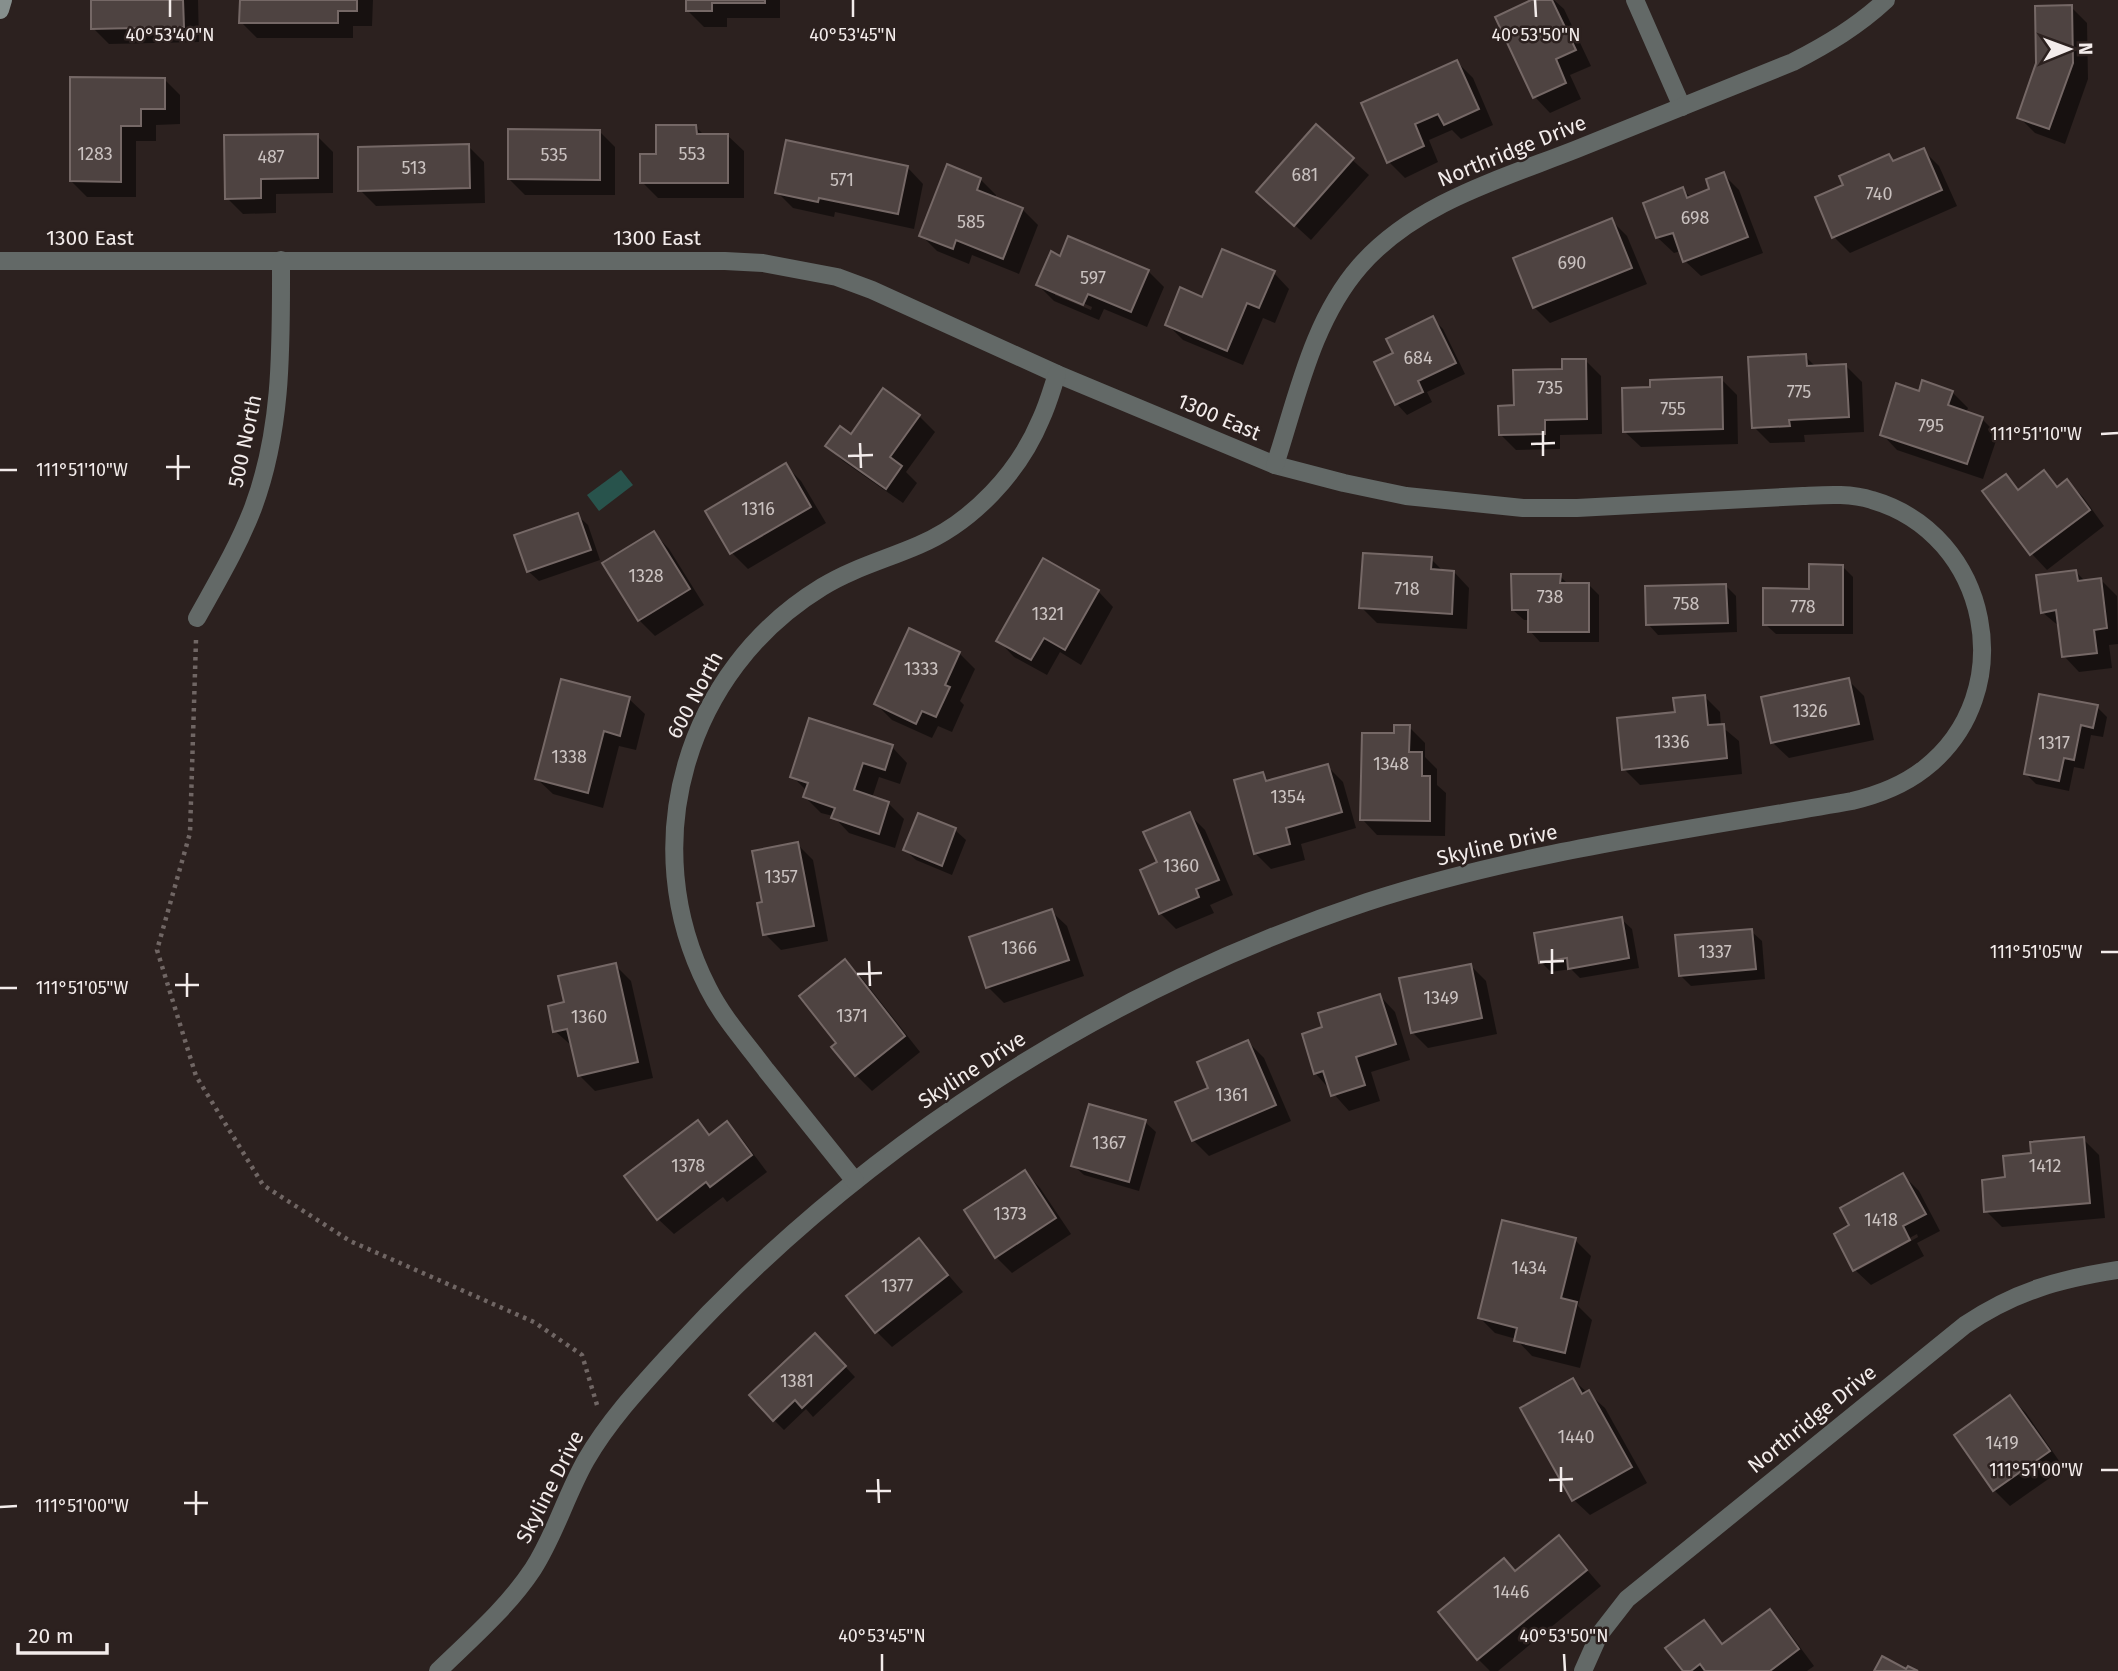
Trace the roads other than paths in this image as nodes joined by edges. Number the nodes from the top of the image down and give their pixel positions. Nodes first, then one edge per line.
1 (2, 0) edge
2 (1635, 0) edge
3 (1886, 0) edge
4 (0, 10) edge
5 (1682, 107) junction
6 (281, 260) junction
7 (0, 261) edge
8 (1057, 374) junction
9 (1275, 465) junction
10 (197, 618) road end
11 (855, 1181) junction
12 (2118, 1270) edge
13 (438, 1671) edge
14 (1583, 1671) edge

1 - 4 main road
2 - 5 street
3 - 5 street, Northridge Drive
5 - 9 street, Northridge Drive
6 - 7 street, 1300 East
6 - 8 street, 1300 East
6 - 10 street, 500 North
8 - 9 street, 1300 East
8 - 11 street, 600 North
9 - 11 street, Skyline Drive
11 - 13 street, Skyline Drive
12 - 14 street, Northridge Drive

